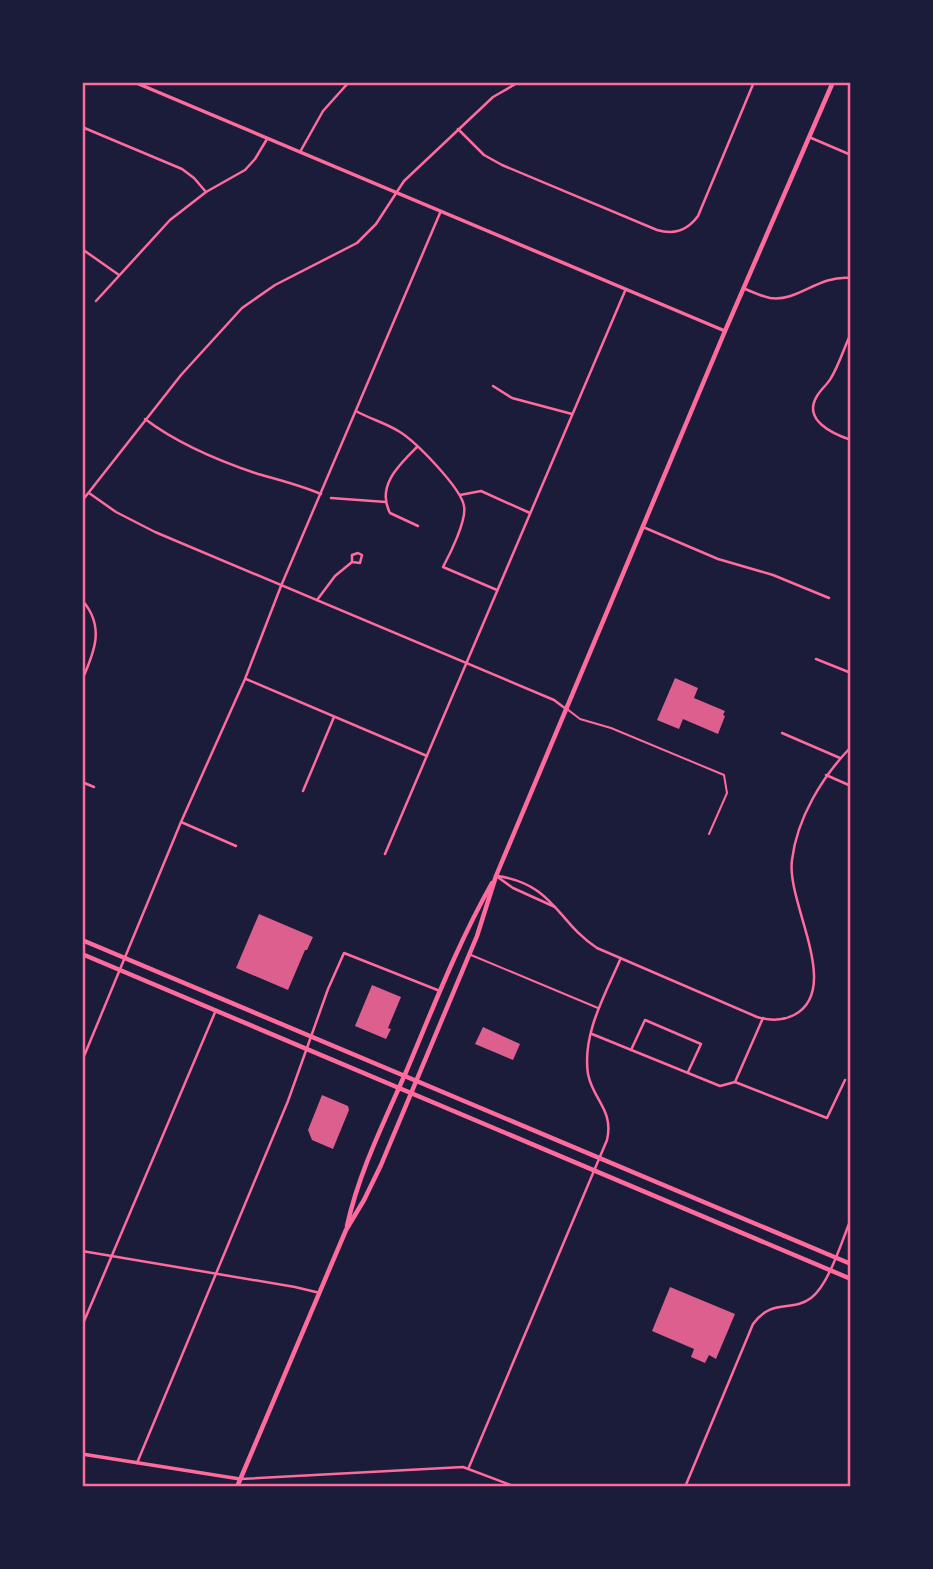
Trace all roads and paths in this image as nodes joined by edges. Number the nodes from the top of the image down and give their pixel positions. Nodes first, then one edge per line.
1 (134, 82) edge
2 (349, 82) edge
3 (519, 82) edge
4 (754, 82) edge
5 (833, 82) edge
6 (82, 127) edge
7 (458, 129) junction
8 (809, 137) junction
9 (267, 138) junction
10 (300, 152) junction
11 (851, 155) edge
12 (206, 192) junction
13 (395, 193) junction
14 (441, 211) junction
15 (82, 249) edge
16 (119, 275) junction
17 (851, 278) edge
18 (743, 288) junction
19 (625, 291) junction
20 (96, 300) dead end
21 (725, 331) junction
22 (851, 333) edge
23 (492, 386) dead end
24 (356, 411) junction
25 (572, 414) junction
26 (145, 419) junction
27 (851, 440) edge
28 (417, 447) junction
29 (88, 493) junction
30 (321, 495) junction
31 (460, 495) junction
32 (331, 498) dead end
33 (82, 501) edge
34 (386, 502) junction
35 (530, 513) junction
36 (418, 526) dead end
37 (643, 527) junction
38 (352, 562) dead end
39 (281, 586) junction
40 (497, 590) junction
41 (829, 598) dead end
42 (82, 600) edge
43 (317, 600) junction
44 (816, 659) dead end
45 (466, 663) junction
46 (851, 673) edge
47 (245, 679) junction
48 (82, 680) edge
49 (566, 709) junction
50 (334, 717) junction
51 (782, 733) dead end
52 (851, 747) edge
53 (426, 756) junction
54 (840, 758) junction
55 (826, 775) junction
56 (82, 782) edge
57 (851, 786) edge
58 (94, 787) dead end
59 (303, 792) dead end
60 (181, 822) junction
61 (709, 834) dead end
62 (236, 846) dead end
63 (385, 854) dead end
64 (496, 876) junction
65 (556, 907) junction
66 (82, 940) edge
67 (82, 954) edge
68 (470, 954) junction
69 (126, 958) junction
70 (620, 959) junction
71 (121, 970) junction
72 (440, 991) junction
73 (599, 1009) junction
74 (216, 1010) junction
75 (762, 1018) junction
76 (590, 1033) junction
77 (312, 1036) junction
78 (307, 1048) junction
79 (631, 1050) junction
80 (82, 1061) edge
81 (688, 1072) junction
82 (404, 1075) junction
83 (416, 1080) junction
84 (845, 1080) dead end
85 (735, 1082) junction
86 (399, 1086) junction
87 (411, 1091) junction
88 (600, 1158) junction
89 (595, 1170) junction
90 (851, 1219) edge
91 (346, 1230) junction
92 (82, 1251) edge
93 (111, 1257) junction
94 (834, 1257) junction
95 (851, 1264) edge
96 (829, 1269) junction
97 (216, 1274) junction
98 (851, 1279) edge
99 (320, 1293) junction
100 (82, 1326) edge
101 (82, 1454) edge
102 (137, 1463) junction
103 (469, 1467) junction
104 (240, 1479) junction
105 (237, 1487) edge
106 (516, 1487) edge
107 (685, 1487) edge

1 - 9 street
2 - 10 street
3 - 7 street
4 - 7 street
5 - 8 main road
6 - 12 street
7 - 13 street
8 - 11 street
8 - 18 main road
9 - 10 street
9 - 12 street
10 - 13 street
12 - 16 street
13 - 14 street
13 - 26 street
14 - 19 street
14 - 24 street
15 - 16 street
16 - 20 street
17 - 18 street
18 - 21 main road
19 - 21 street
19 - 25 street
21 - 37 main road
22 - 27 street
23 - 25 street
24 - 28 street
24 - 30 street
25 - 35 street
26 - 29 street
26 - 30 street
28 - 31 street
28 - 34 street
29 - 33 street
29 - 39 street
30 - 39 street
31 - 35 street
31 - 40 street
32 - 34 street
34 - 36 street
35 - 40 street
37 - 41 street
37 - 49 main road
38 - 43 street
39 - 43 street
39 - 47 street
40 - 45 street
42 - 48 street
43 - 45 street
44 - 46 street
45 - 49 street
45 - 53 street
47 - 50 street
47 - 60 street
49 - 61 lane
49 - 64 main road
50 - 53 street
50 - 59 street
51 - 54 street
52 - 54 street
53 - 63 street
54 - 55 street
55 - 57 street
55 - 75 street
56 - 58 street
60 - 62 street
60 - 69 street
64 - 65 street
64 - 65 street
64 - 68 main road
64 - 72 main road
65 - 70 street
66 - 69 main road
67 - 71 main road
68 - 73 lane
68 - 83 main road
69 - 71 street
69 - 77 main road
70 - 73 street
70 - 75 street
71 - 74 main road
71 - 80 street
72 - 77 street
72 - 82 main road
73 - 76 street
74 - 78 main road
74 - 93 street
75 - 85 street
76 - 79 street
76 - 88 street
77 - 78 street
77 - 82 main road
78 - 86 main road
78 - 97 street
79 - 81 street
79 - 81 street
81 - 85 street
82 - 83 main road
82 - 86 main road
83 - 87 main road
83 - 88 main road
84 - 85 street
86 - 87 main road
86 - 91 main road
87 - 89 main road
87 - 91 main road
88 - 89 street
88 - 94 main road
89 - 96 main road
89 - 103 street
90 - 94 street
91 - 99 main road
92 - 93 street
93 - 97 street
93 - 100 street
94 - 95 main road
94 - 96 street
96 - 98 main road
96 - 107 street
97 - 99 street
97 - 102 street
99 - 104 main road
101 - 102 street
102 - 104 street
103 - 104 street
103 - 106 street
104 - 105 main road

